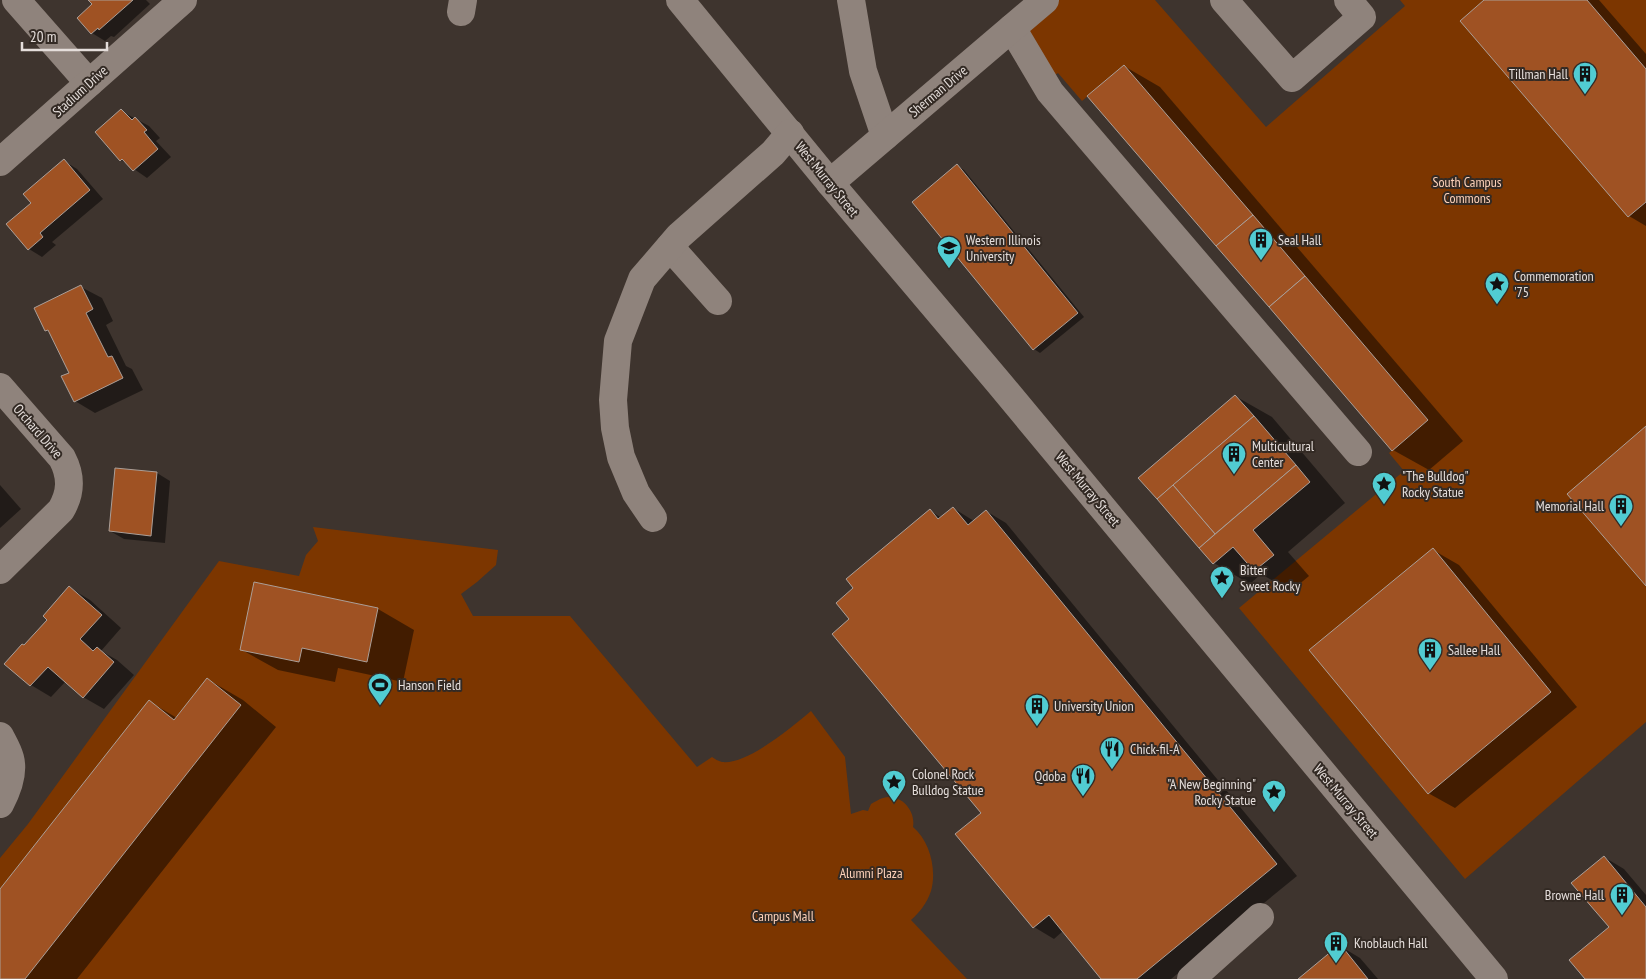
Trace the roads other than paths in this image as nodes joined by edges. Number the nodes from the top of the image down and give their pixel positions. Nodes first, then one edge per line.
1 (16, 0) edge
2 (183, 0) edge
3 (680, 0) edge
4 (851, 0) edge
5 (1046, 0) edge
6 (1224, 0) edge
7 (1348, 0) edge
8 (1012, 28) junction
9 (89, 83) junction
10 (790, 133) junction
11 (885, 136) junction
12 (0, 162) edge
13 (830, 183) junction
14 (670, 247) junction
15 (718, 301) dead end
16 (0, 387) edge
17 (1358, 452) dead end
18 (653, 518) dead end
19 (0, 570) edge
20 (0, 736) edge
21 (0, 804) edge
22 (1260, 916) dead end
23 (1192, 979) edge
24 (1494, 979) edge

1 - 9 street
2 - 9 street, Stadium Drive
3 - 10 street, West Murray Street
4 - 11 street
5 - 8 street, Sherman Drive
6 - 7 street
8 - 11 street, Sherman Drive
8 - 17 street
9 - 12 street, Stadium Drive
10 - 13 street, West Murray Street
10 - 14 street
11 - 13 street, Sherman Drive
13 - 24 street, West Murray Street
14 - 15 street
14 - 18 street
16 - 19 street, Orchard Drive
20 - 21 street
22 - 23 street

